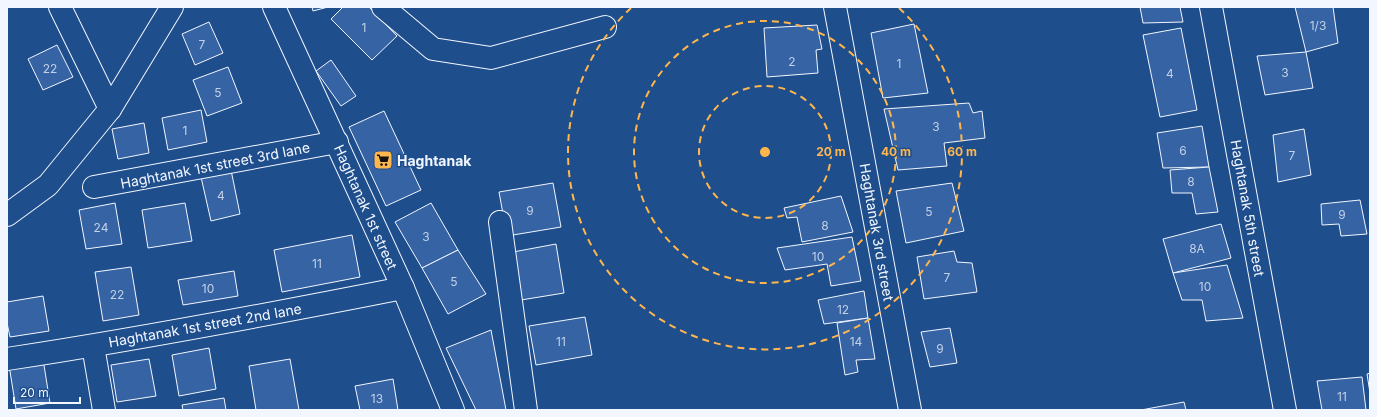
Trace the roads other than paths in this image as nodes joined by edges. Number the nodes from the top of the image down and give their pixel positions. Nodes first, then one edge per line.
1 (60, 7) edge
2 (172, 7) edge
3 (274, 7) edge
4 (383, 7) edge
5 (835, 7) edge
6 (1211, 7) edge
7 (604, 27) dead end
8 (110, 109) junction
9 (337, 142) junction
10 (94, 187) dead end
11 (7, 215) edge
12 (500, 222) dead end
13 (403, 288) junction
14 (93, 346) junction
15 (7, 359) edge
16 (104, 410) edge
17 (453, 410) edge
18 (526, 410) edge
19 (910, 410) edge
20 (1285, 410) edge

1 - 8 street
2 - 8 street
3 - 9 street, Haghtanak 1st street
4 - 7 street
5 - 19 street, Haghtanak 3rd street
6 - 20 street, Haghtanak 5th street
8 - 11 street
9 - 10 street, Haghtanak 1st street 3rd lane
9 - 13 street, Haghtanak 1st street
12 - 18 street
13 - 14 street, Haghtanak 1st street 2nd lane
13 - 17 street, Haghtanak 1st street
14 - 15 street, Haghtanak 1st street 2nd lane
14 - 16 street

